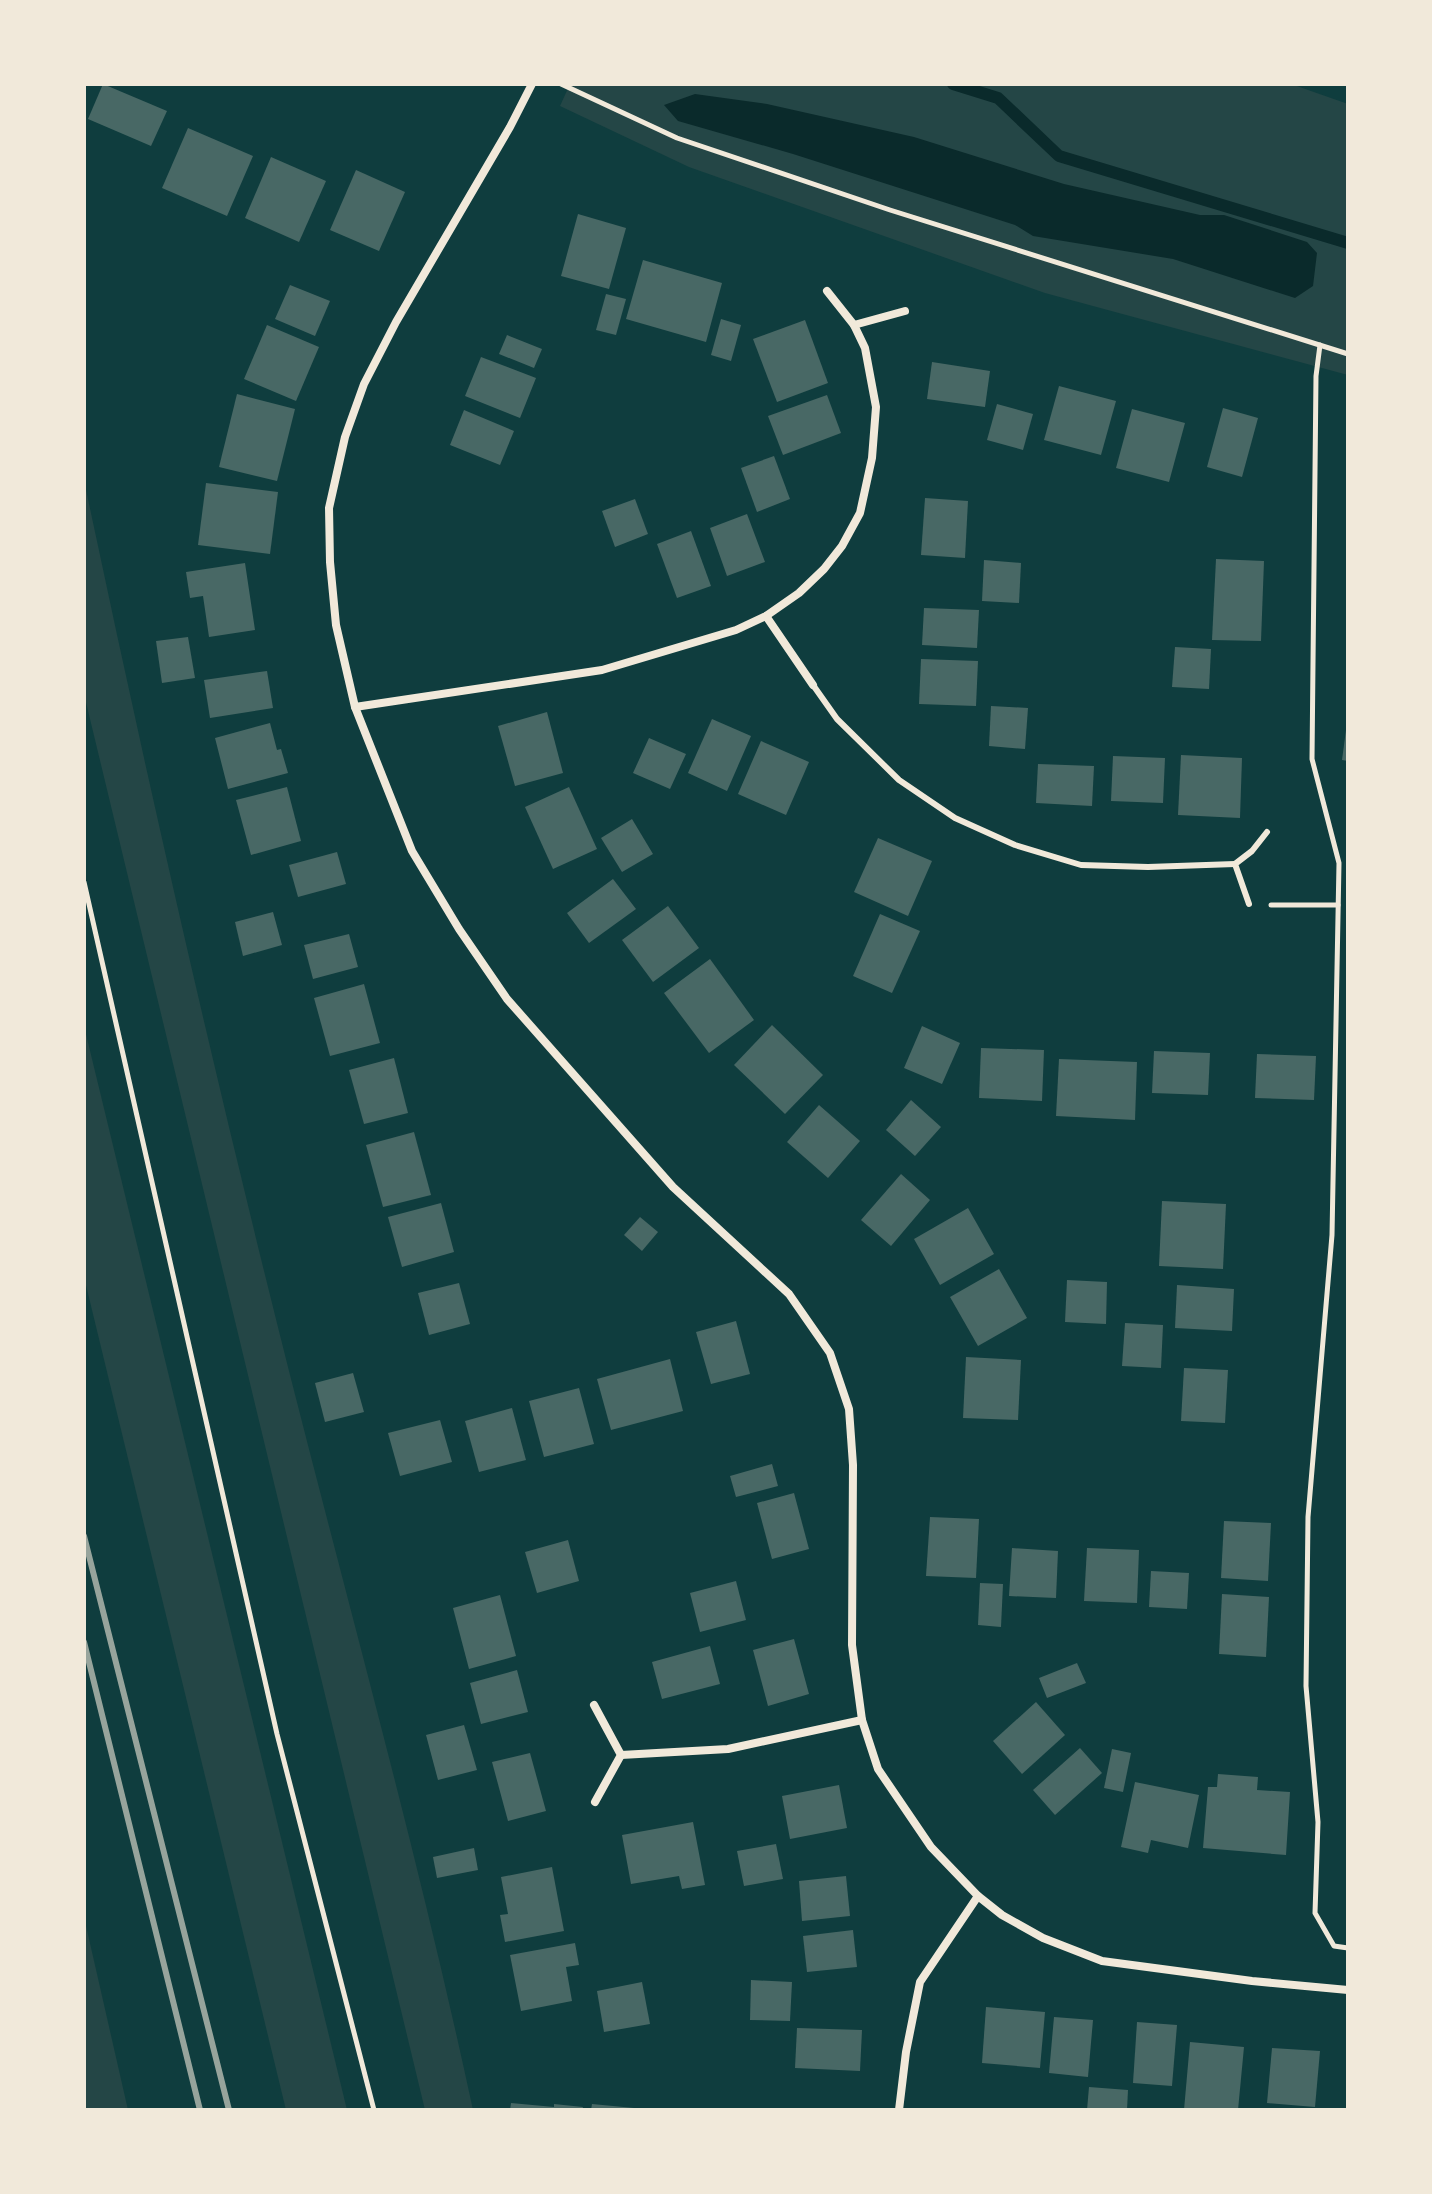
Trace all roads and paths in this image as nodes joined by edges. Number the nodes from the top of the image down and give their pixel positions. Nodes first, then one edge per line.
1 (532, 84) edge
2 (561, 84) edge
3 (827, 291) dead end
4 (905, 311) dead end
5 (854, 325) junction
6 (1320, 345) junction
7 (1348, 354) edge
8 (766, 616) junction
9 (813, 685) joint
10 (355, 707) junction
11 (1267, 832) dead end
12 (1235, 864) junction
13 (84, 882) edge
14 (1249, 904) joint
15 (1338, 905) junction
16 (594, 1705) dead end
17 (862, 1720) junction
18 (621, 1755) junction
19 (595, 1802) dead end
20 (978, 1896) junction
21 (1348, 1948) edge
22 (1348, 1990) edge
23 (374, 2110) edge
24 (899, 2110) edge

1 - 10 street
2 - 6 path
3 - 5 street
4 - 5 street
5 - 8 street
6 - 7 path
6 - 15 path
8 - 9 street
8 - 10 street
9 - 12 lane
10 - 17 street
11 - 12 lane
12 - 14 lane
13 - 23 path
14 - 15 path
15 - 21 path
16 - 18 street
17 - 18 street
17 - 20 street
18 - 19 street
20 - 22 street
20 - 24 street

